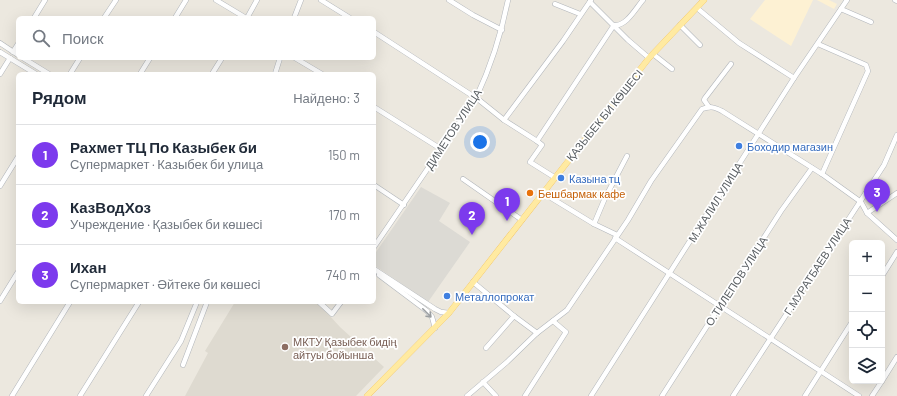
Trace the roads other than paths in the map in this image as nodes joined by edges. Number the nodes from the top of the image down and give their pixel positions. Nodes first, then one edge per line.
1 (45, 0) edge
2 (116, 0) edge
3 (186, 0) edge
4 (216, 0) edge
5 (257, 0) edge
6 (301, 0) edge
7 (321, 0) edge
8 (449, 0) edge
9 (508, 0) edge
10 (643, 0) edge
11 (704, 0) edge
12 (847, 0) edge
13 (590, 1) edge
14 (555, 4) dead end
15 (696, 8) junction
16 (841, 10) junction
17 (580, 14) junction
18 (35, 16) edge
19 (105, 16) edge
20 (176, 16) edge
21 (244, 16) edge
22 (248, 16) edge
23 (295, 16) edge
24 (347, 16) edge
25 (871, 22) dead end
26 (614, 25) junction
27 (680, 25) junction
28 (502, 30) junction
29 (376, 33) edge
30 (0, 43) edge
31 (818, 44) junction
32 (700, 46) dead end
33 (0, 52) edge
34 (16, 53) edge
35 (651, 56) junction
36 (10, 58) junction
37 (26, 60) edge
38 (79, 60) edge
39 (149, 60) edge
40 (221, 60) edge
41 (279, 60) edge
42 (298, 60) edge
43 (731, 64) dead end
44 (672, 69) dead end
45 (33, 72) edge
46 (46, 72) edge
47 (71, 72) edge
48 (141, 72) edge
49 (213, 72) edge
50 (276, 72) edge
51 (319, 72) edge
52 (0, 74) edge
53 (794, 78) junction
54 (476, 98) junction
55 (709, 107) junction
56 (376, 108) edge
57 (504, 120) junction
58 (758, 133) junction
59 (897, 135) edge
60 (537, 141) junction
61 (441, 149) junction
62 (627, 156) dead end
63 (16, 160) edge
64 (812, 168) junction
65 (822, 174) junction
66 (554, 177) junction
67 (463, 179) dead end
68 (0, 186) edge
69 (376, 186) edge
70 (543, 193) junction
71 (897, 193) edge
72 (861, 202) junction
73 (404, 205) junction
74 (867, 213) junction
75 (522, 220) junction
76 (594, 224) junction
77 (616, 236) junction
78 (897, 240) edge
79 (376, 245) edge
80 (897, 252) edge
81 (376, 270) edge
82 (885, 271) edge
83 (376, 274) edge
84 (669, 274) junction
85 (16, 275) edge
86 (473, 282) junction
87 (0, 301) edge
88 (69, 304) edge
89 (138, 304) edge
90 (196, 304) edge
91 (206, 304) edge
92 (321, 304) edge
93 (340, 304) edge
94 (720, 305) junction
95 (449, 312) junction
96 (514, 316) junction
97 (553, 321) junction
98 (849, 327) edge
99 (434, 328) junction
100 (537, 333) junction
101 (771, 338) junction
102 (486, 348) dead end
103 (897, 358) edge
104 (183, 365) dead end
105 (821, 371) junction
106 (885, 376) edge
107 (483, 382) junction
108 (880, 384) edge
109 (12, 396) edge
110 (80, 396) edge
111 (146, 396) edge
112 (366, 396) edge
113 (467, 396) edge
114 (496, 396) edge
115 (525, 396) edge
116 (591, 396) edge
117 (662, 396) edge
118 (733, 396) edge
119 (805, 396) edge
120 (859, 396) edge
121 (872, 396) edge

1 - 18 street
2 - 19 street
3 - 20 street
4 - 21 street
5 - 22 street
6 - 23 street
7 - 24 street
8 - 28 street
9 - 28 street, ДИМЕТОВ УЛИЦА
10 - 26 street
11 - 15 main road, ҚАЗЫБЕК БИ КӨШЕСІ
12 - 16 street, М.ЖАЛИЛ УЛИЦА
13 - 17 street
13 - 26 street
14 - 17 street
15 - 27 main road, ҚАЗЫБЕК БИ КӨШЕСІ
15 - 53 street
16 - 25 street
16 - 31 street, М.ЖАЛИЛ УЛИЦА
17 - 57 street
26 - 35 street
26 - 60 street
27 - 32 street
27 - 35 main road, ҚАЗЫБЕК БИ КӨШЕСІ
28 - 54 street, ДИМЕТОВ УЛИЦА
29 - 54 street
30 - 34 street
31 - 53 street, М.ЖАЛИЛ УЛИЦА
31 - 65 street
33 - 36 street
35 - 44 street
35 - 66 main road, ҚАЗЫБЕК БИ КӨШЕСІ
36 - 45 street
36 - 52 street
37 - 46 street
38 - 47 street
39 - 48 street
40 - 49 street
41 - 50 street
42 - 51 street
43 - 55 street
53 - 58 street, М.ЖАЛИЛ УЛИЦА
54 - 57 street
54 - 61 street, ДИМЕТОВ УЛИЦА
55 - 58 street
55 - 77 street
56 - 61 street
57 - 60 street
58 - 64 street
58 - 84 street, М.ЖАЛИЛ УЛИЦА
59 - 72 street, Г.МУРАТБАЕВ УЛИЦА
60 - 66 street
61 - 73 street, ДИМЕТОВ УЛИЦА
62 - 76 street
63 - 68 street
64 - 65 street
64 - 94 street, О.ТИЛЕПОВ УЛИЦА
65 - 72 street
66 - 70 main road, ҚАЗЫБЕК БИ КӨШЕСІ
67 - 75 street
69 - 73 street
70 - 75 main road, ҚАЗЫБЕК БИ КӨШЕСІ
70 - 76 street
71 - 74 street
72 - 74 street
72 - 101 street, Г.МУРАТБАЕВ УЛИЦА
73 - 79 street, ДИМЕТОВ УЛИЦА
74 - 78 street
75 - 86 main road, ҚАЗЫБЕК БИ КӨШЕСІ
76 - 77 street
77 - 84 street
77 - 97 street
80 - 82 street
81 - 95 street
83 -> 99 street
84 - 94 street
84 - 116 street, М.ЖАЛИЛ УЛИЦА
85 - 87 street
86 - 95 main road, ҚАЗЫБЕК БИ КӨШЕСІ
86 - 96 street
88 - 109 street
89 - 110 street
90 - 111 street
91 - 104 street
92 - 93 street
94 - 101 street
94 - 117 street, О.ТИЛЕПОВ УЛИЦА
95 - 99 main road, ҚАЗЫБЕК БИ КӨШЕСІ
96 - 100 street
96 - 102 street
97 - 100 street
97 - 115 street
98 - 105 street
99 - 112 main road, ҚАЗЫБЕК БИ КӨШЕСІ
100 - 107 street
101 - 105 street
101 - 118 street, Г.МУРАТБАЕВ УЛИЦА
103 - 106 street
105 - 119 street
105 - 120 street
107 - 113 street
107 - 114 street
108 - 121 street

